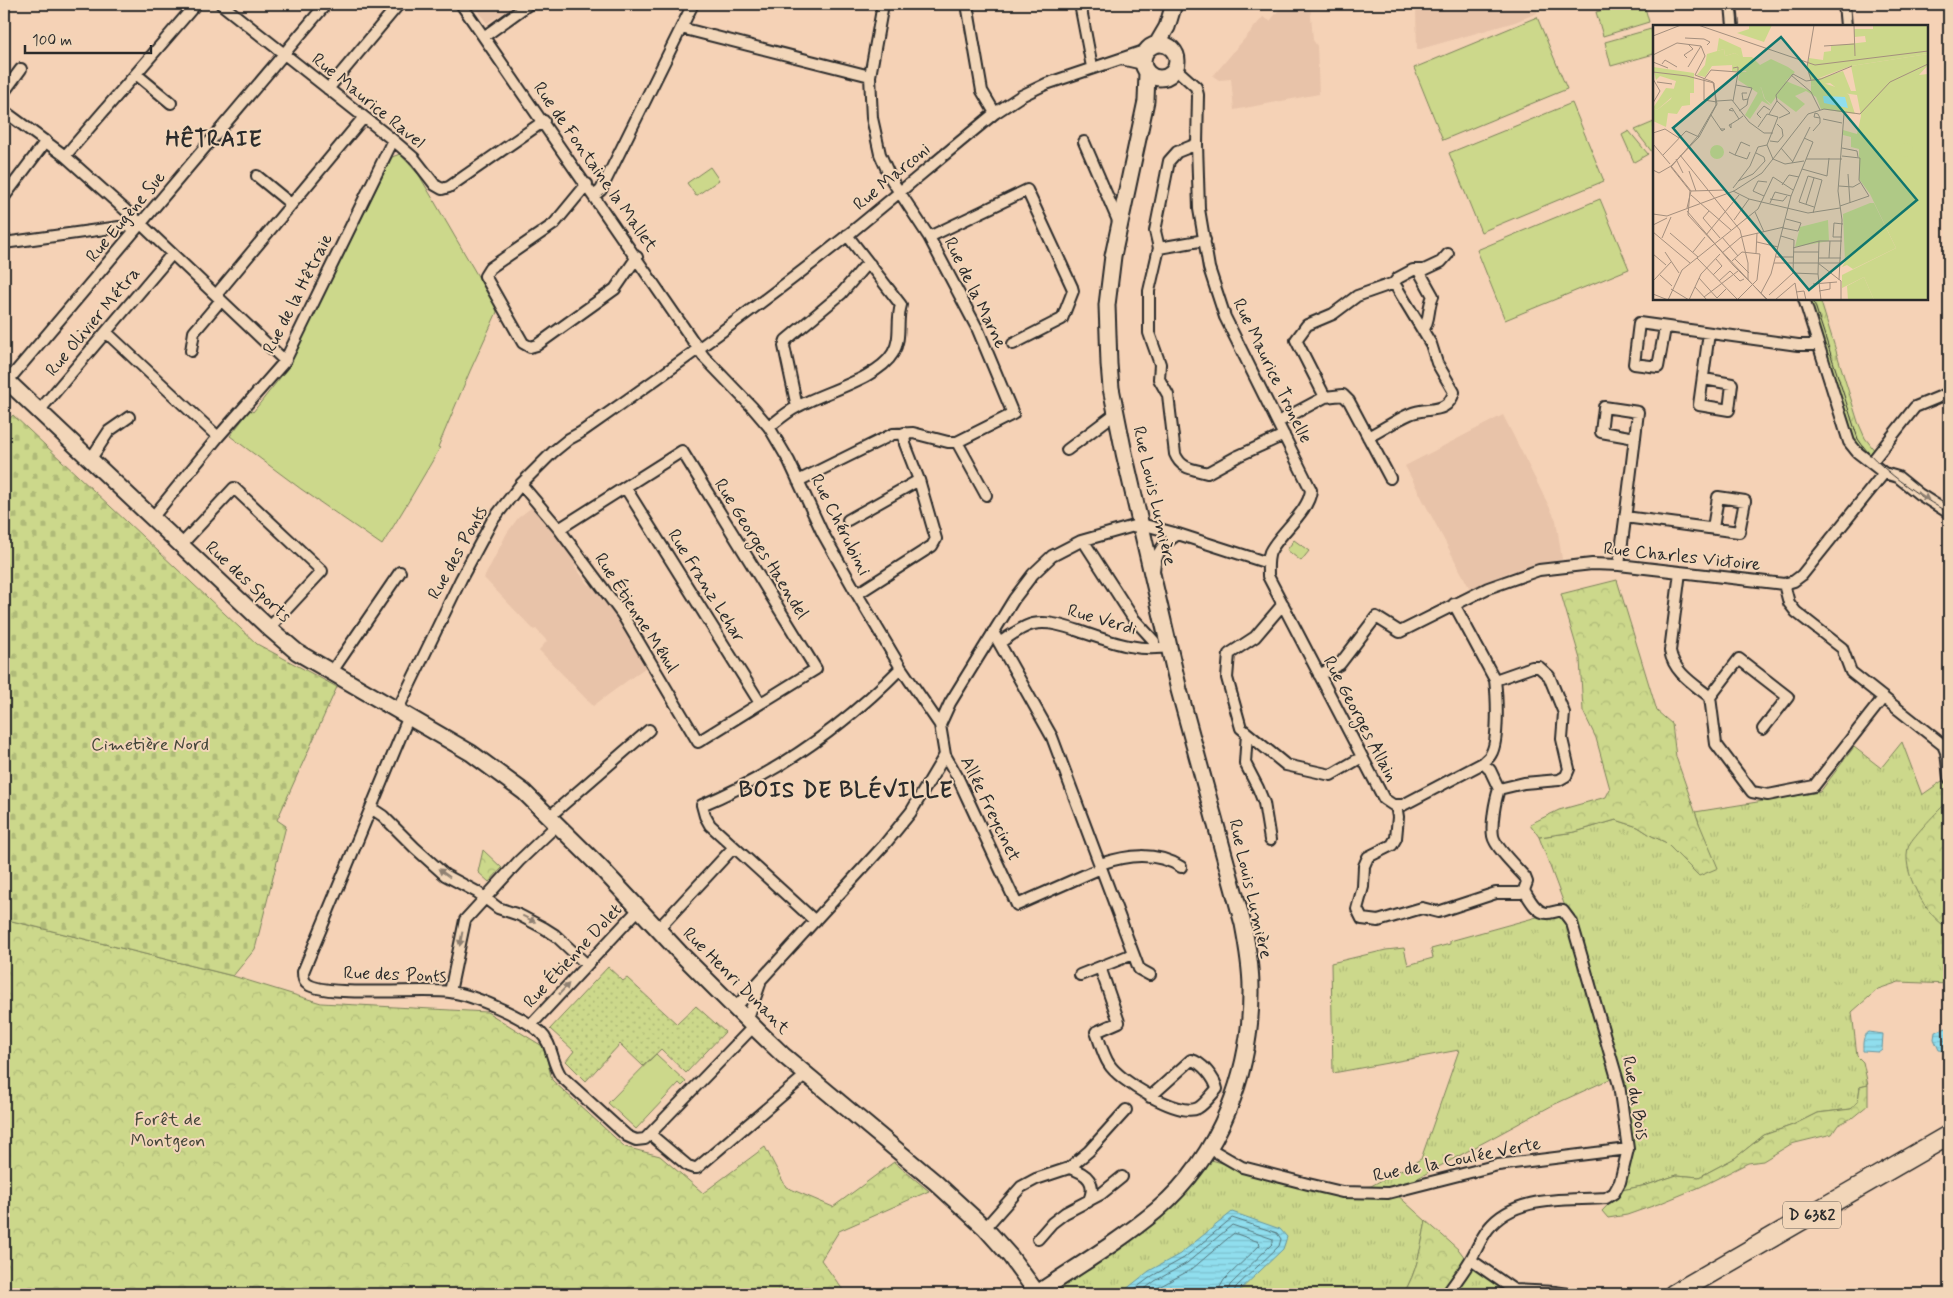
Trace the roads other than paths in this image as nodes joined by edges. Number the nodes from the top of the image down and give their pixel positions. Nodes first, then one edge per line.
1 (196, 4) edge
2 (221, 4) edge
3 (326, 4) edge
4 (399, 4) edge
5 (462, 4) edge
6 (529, 4) edge
7 (693, 4) edge
8 (883, 4) edge
9 (966, 4) edge
10 (1080, 4) edge
11 (1174, 4) edge
12 (1731, 4) edge
13 (1844, 4) edge
14 (1733, 25) edge
15 (1846, 25) edge
16 (681, 28) junction
17 (485, 36) junction
18 (284, 54) junction
19 (1153, 55) junction
20 (1122, 59) junction
21 (1092, 67) junction
22 (21, 69) dead end
23 (1176, 69) junction
24 (136, 74) junction
25 (870, 76) junction
26 (1162, 78) junction
27 (328, 88) junction
28 (4, 92) edge
29 (1146, 101) junction
30 (171, 103) dead end
31 (4, 112) edge
32 (995, 113) junction
33 (364, 116) junction
34 (544, 121) junction
35 (393, 140) junction
36 (46, 142) junction
37 (1084, 142) dead end
38 (1197, 144) junction
39 (65, 156) junction
40 (258, 176) dead end
41 (587, 184) junction
42 (901, 191) junction
43 (595, 195) junction
44 (4, 197) edge
45 (291, 204) junction
46 (141, 224) junction
47 (1119, 224) junction
48 (847, 235) junction
49 (929, 237) junction
50 (1205, 240) junction
51 (4, 243) edge
52 (1159, 248) junction
53 (172, 254) junction
54 (1448, 254) dead end
55 (637, 256) junction
56 (870, 264) junction
57 (1419, 271) junction
58 (1394, 283) junction
59 (218, 297) junction
60 (1804, 300) edge
61 (1665, 328) junction
62 (1423, 331) junction
63 (106, 332) junction
64 (1709, 333) junction
65 (1013, 344) dead end
66 (1818, 345) junction
67 (700, 349) junction
68 (191, 351) dead end
69 (285, 361) junction
70 (1704, 379) dead end
71 (6, 380) edge
72 (1949, 393) edge
73 (1324, 397) junction
74 (796, 407) junction
75 (39, 412) junction
76 (1116, 413) junction
77 (129, 417) dead end
78 (1278, 422) junction
79 (769, 427) junction
80 (904, 433) junction
81 (1284, 435) junction
82 (1368, 437) junction
83 (218, 438) junction
84 (1635, 438) dead end
85 (957, 442) junction
86 (1067, 450) dead end
87 (90, 460) junction
88 (1871, 463) junction
89 (1884, 473) junction
90 (1390, 478) dead end
91 (919, 480) junction
92 (798, 481) junction
93 (521, 484) junction
94 (625, 487) junction
95 (986, 494) dead end
96 (1949, 513) edge
97 (1626, 517) junction
98 (152, 518) junction
99 (848, 520) dead end
100 (1141, 524) junction
101 (1713, 528) dead end
102 (559, 529) junction
103 (1178, 534) junction
104 (181, 545) junction
105 (1086, 545) dead end
106 (1268, 563) junction
107 (1619, 564) junction
108 (400, 572) dead end
109 (1680, 572) junction
110 (1154, 581) junction
111 (1784, 584) junction
112 (857, 594) junction
113 (1282, 604) junction
114 (1454, 604) junction
115 (269, 628) junction
116 (993, 632) junction
117 (999, 642) junction
118 (1170, 646) junction
119 (1154, 648) junction
120 (901, 668) junction
121 (331, 673) junction
122 (1319, 675) junction
123 (1495, 680) junction
124 (1710, 697) junction
125 (1883, 698) junction
126 (760, 703) junction
127 (403, 713) junction
128 (940, 725) junction
129 (1763, 729) dead end
130 (649, 730) dead end
131 (1247, 733) junction
132 (698, 742) joint
133 (945, 755) junction
134 (1362, 757) junction
135 (1483, 763) junction
136 (1949, 778) edge
137 (1499, 789) junction
138 (1396, 805) junction
139 (371, 808) junction
140 (554, 820) junction
141 (1270, 840) dead end
142 (734, 847) junction
143 (1100, 866) junction
144 (1181, 867) dead end
145 (1524, 890) junction
146 (485, 899) junction
147 (640, 909) junction
148 (815, 921) junction
149 (658, 929) junction
150 (1133, 954) junction
151 (586, 965) junction
152 (1100, 967) junction
153 (1080, 975) dead end
154 (1150, 975) dead end
155 (762, 978) junction
156 (450, 992) junction
157 (744, 1018) junction
158 (531, 1025) junction
159 (806, 1074) junction
160 (1150, 1097) junction
161 (1126, 1110) dead end
162 (650, 1134) junction
163 (1949, 1135) edge
164 (1209, 1148) junction
165 (1949, 1148) edge
166 (1628, 1149) junction
167 (1069, 1168) junction
168 (1122, 1177) dead end
169 (1088, 1202) junction
170 (985, 1228) junction
171 (1038, 1239) dead end
172 (1471, 1260) junction
173 (1036, 1294) edge
174 (1447, 1294) edge
175 (1568, 1294) edge
176 (1674, 1294) edge
177 (1699, 1294) edge

1 - 24 street
2 - 18 street, Rue Maurice Ravel
3 - 18 street, Rue Eugène Sue
4 - 27 street
5 - 17 street, Rue de Fontaine la Mallet
6 - 17 street
7 - 16 street
8 - 25 street, Rue de la Marne
9 - 32 street
10 - 21 street
11 - 19 main road, Rue Louis Lumière
12 - 14 street
13 - 15 street
16 - 25 street
16 - 43 street
17 - 34 street, Rue de Fontaine la Mallet
18 - 27 street, Rue Maurice Ravel
18 - 46 street, Rue Eugène Sue
19 - 20 street, Rue Marconi
19 - 20 street, Rue Marconi
19 - 23 main road
19 - 26 main road
19 - 29 main road, Rue Louis Lumière
20 - 21 street, Rue Marconi
21 - 32 street, Rue Marconi
22 - 28 street
23 - 26 main road
23 - 38 street, Rue Maurice Tronelle
24 - 30 street
24 - 39 street
25 - 42 street, Rue de la Marne
26 - 29 main road, Rue Louis Lumière
27 - 33 street, Rue Maurice Ravel
29 - 47 main road, Rue Louis Lumière
31 - 36 street
32 - 42 street, Rue Marconi
33 - 35 street, Rue Maurice Ravel
33 - 45 street
34 - 35 street, Rue Maurice Ravel
34 - 41 street, Rue de Fontaine la Mallet
35 - 69 street, Rue de la Hêtraie
36 - 39 street
36 - 44 street
37 - 47 street
38 - 50 street, Rue Maurice Tronelle
38 - 52 street
39 - 46 street
40 - 45 street
41 - 43 street, Rue de Fontaine la Mallet
41 - 55 street
42 - 48 street, Rue Marconi
42 - 49 street, Rue de la Marne
43 - 55 street, Rue de Fontaine la Mallet
45 - 59 street
46 - 51 street
46 - 53 street
46 - 71 street, Rue Eugène Sue
47 - 76 main road, Rue Louis Lumière
48 - 56 street
48 - 67 street, Rue Marconi
49 - 65 street
49 - 85 street, Rue de la Marne
50 - 52 street
50 - 78 street, Rue Maurice Tronelle
52 - 81 street
53 - 59 street
53 - 63 street, Rue Olivier Métra
54 - 57 street
55 - 67 street, Rue de Fontaine la Mallet
56 - 74 street
56 - 74 street
57 - 58 street
57 - 62 street
58 - 62 street
58 - 73 street
59 - 68 street
59 - 69 street
60 - 66 street
61 - 61 street
61 - 64 street
62 - 82 street
63 - 75 street, Rue Olivier Métra
63 - 83 street
64 - 66 street
64 - 70 street
66 - 88 street
67 - 79 street, Rue Chérubini
67 - 93 street, Rue des Ponts
69 - 83 street, Rue de la Hêtraie
71 - 75 main road, Rue des Sports
72 - 88 street
73 - 78 street
73 - 82 street
74 - 79 street
75 - 87 main road, Rue des Sports
76 - 86 street, Rue Louis Lumière
76 - 100 main road, Rue Louis Lumière
77 - 87 street
78 - 81 street, Rue Maurice Tronelle
79 - 92 street, Rue Chérubini
80 - 85 street
80 - 91 street
80 - 92 street
81 - 106 street, Rue Maurice Tronelle
82 - 90 street
83 - 98 street, Rue de la Hêtraie
84 - 97 street
85 - 95 street
87 - 98 main road, Rue des Sports
88 - 89 street
89 -> 96 street
89 - 111 street
91 - 99 street
91 - 112 street
92 - 112 street, Rue Chérubini
93 - 102 street, Rue Étienne Méhul
93 - 127 street, Rue des Ponts
94 - 102 street, Rue Georges Haendel
94 - 126 street, Rue Franz Lehar
94 - 126 street, Rue Georges Haendel
97 - 101 street
97 - 107 street
98 - 104 main road, Rue des Sports
100 - 103 street
100 - 110 main road, Rue Louis Lumière
100 - 116 street
102 - 132 street, Rue Étienne Méhul
103 - 106 street
103 - 110 street
104 - 115 main road, Rue des Sports
104 - 115 street
105 - 119 street
106 - 113 street, Rue Georges Allain
107 - 109 street, Rue Charles Victoire
107 - 114 street, Rue Charles Victoire
108 - 121 street
109 - 111 street, Rue Charles Victoire
109 - 124 street
110 - 118 main road, Rue Louis Lumière
111 - 125 street
112 - 120 street, Rue Chérubini
113 - 122 street, Rue Georges Allain
113 - 131 street
114 - 122 street, Rue Charles Victoire
114 - 123 street
115 - 121 main road, Rue des Sports
116 - 117 street
116 - 128 street
117 - 119 street, Rue Verdi
117 - 143 street
118 - 119 street, Rue Verdi
118 - 164 main road, Rue Louis Lumière
120 - 128 street, Rue Chérubini
120 - 142 street
121 - 127 main road, Rue des Sports
122 - 134 street, Rue Georges Allain
123 - 135 street
123 - 137 street
124 - 125 street
124 - 129 street
125 - 136 street
126 - 132 street, Rue Georges Haendel
127 - 139 street, Rue des Ponts
127 - 140 main road, Rue Henri Dunant
128 - 133 street, Allée Freycinet
130 - 140 street
131 - 134 street
131 - 141 street
133 - 143 street, Allée Freycinet
133 - 148 street
134 - 138 street, Rue Georges Allain
135 - 137 street
135 - 138 street, Rue Georges Allain
137 - 145 street
138 - 145 street
146 -> 139 street
139 - 156 street, Rue des Ponts
140 - 146 street
140 - 147 main road, Rue Henri Dunant
142 - 148 street
142 - 149 street
143 - 144 street
143 - 150 street
145 - 166 street, Rue du Bois
146 -> 151 street
146 -> 156 street
147 - 149 main road, Rue Henri Dunant
147 - 151 street, Rue Étienne Dolet
148 - 155 street
149 - 157 main road, Rue Henri Dunant
150 - 152 street
150 - 154 street
158 -> 151 street, Rue Étienne Dolet
152 - 153 street
152 - 160 street
155 - 157 street
155 - 157 street
156 - 158 street, Rue des Ponts
157 - 159 main road, Rue Henri Dunant
157 - 162 street
158 - 162 street, Rue des Ponts
159 - 162 street
159 - 170 main road, Rue Henri Dunant
160 - 160 street
161 - 167 street
163 - 176 highway, D 6382
164 - 166 street, Rue de la Coulée Verte
164 - 173 main road, Rue Louis Lumière
165 - 177 highway, D 6382
166 - 172 street, Rue du Bois
167 - 169 street
167 - 170 street
168 - 169 street
169 - 171 street
170 - 173 main road, Rue Henri Dunant
172 - 174 street, Rue du Bois
172 - 175 street

